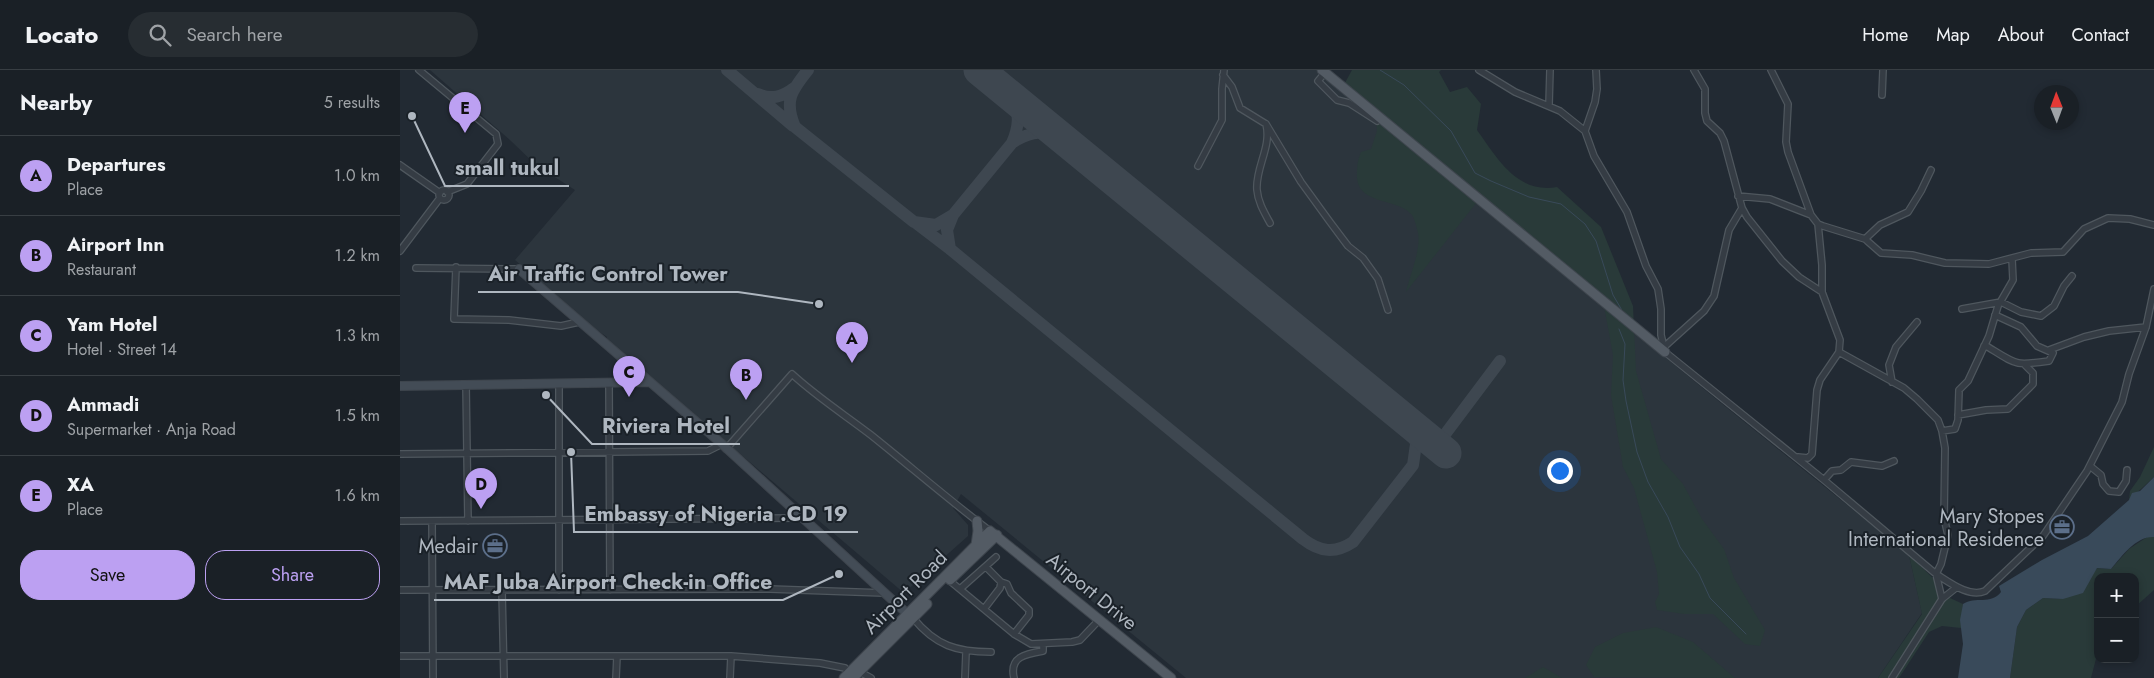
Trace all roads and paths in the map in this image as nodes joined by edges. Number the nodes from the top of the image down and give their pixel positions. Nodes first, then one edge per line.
1 (419, 70) edge
2 (1479, 70) edge
3 (1550, 70) edge
4 (1596, 70) edge
5 (1694, 70) edge
6 (1770, 70) edge
7 (1884, 70) edge
8 (1224, 72) edge
9 (1323, 73) edge
10 (1882, 95) dead end
11 (1549, 105) junction
12 (1377, 120) dead end
13 (1266, 124) junction
14 (1585, 131) junction
15 (400, 165) edge
16 (1198, 166) dead end
17 (1931, 170) dead end
18 (440, 196) junction
19 (1738, 196) junction
20 (1742, 208) junction
21 (1811, 215) junction
22 (1270, 223) dead end
23 (1818, 224) junction
24 (2154, 225) edge
25 (1865, 239) junction
26 (400, 251) edge
27 (2012, 258) junction
28 (456, 267) junction
29 (416, 268) dead end
30 (520, 269) joint
31 (2072, 276) dead end
32 (2154, 290) edge
33 (1822, 292) junction
34 (2001, 302) junction
35 (1962, 309) dead end
36 (1388, 310) dead end
37 (1995, 315) junction
38 (579, 322) junction
39 (1917, 322) dead end
40 (2146, 327) junction
41 (1984, 346) junction
42 (1665, 349) junction
43 (2049, 350) junction
44 (1839, 352) junction
45 (2025, 365) junction
46 (650, 382) junction
47 (1892, 382) junction
48 (609, 383) junction
49 (466, 384) junction
50 (559, 384) junction
51 (400, 386) edge
52 (1958, 415) junction
53 (1942, 431) junction
54 (724, 447) junction
55 (558, 452) junction
56 (609, 452) junction
57 (467, 453) junction
58 (400, 454) edge
59 (1796, 456) junction
60 (1894, 461) dead end
61 (2090, 466) junction
62 (2127, 470) dead end
63 (1824, 480) junction
64 (801, 518) junction
65 (559, 520) junction
66 (608, 520) junction
67 (400, 521) edge
68 (432, 521) junction
69 (468, 521) junction
70 (977, 521) junction
71 (994, 533) junction
72 (1009, 546) junction
73 (980, 547) junction
74 (996, 557) dead end
75 (986, 567) junction
76 (1936, 574) junction
77 (950, 581) junction
78 (1001, 582) junction
79 (1957, 587) junction
80 (960, 589) junction
81 (400, 590) edge
82 (559, 590) junction
83 (610, 590) junction
84 (432, 591) junction
85 (502, 591) junction
86 (884, 593) junction
87 (1942, 599) junction
88 (984, 609) junction
89 (911, 616) junction
90 (1100, 620) junction
91 (1014, 634) junction
92 (1043, 644) junction
93 (966, 652) junction
94 (991, 652) dead end
95 (400, 656) edge
96 (617, 656) junction
97 (731, 656) junction
98 (433, 657) junction
99 (504, 657) junction
100 (852, 675) edge
101 (433, 678) edge
102 (504, 678) edge
103 (616, 678) edge
104 (730, 678) edge
105 (871, 678) edge
106 (965, 678) edge
107 (1014, 678) edge
108 (1171, 678) edge
109 (1892, 678) edge

1 - 18 street
2 - 11 street
3 - 11 street
4 - 14 street
5 - 19 street
6 - 21 street
7 - 10 street
8 - 13 street
8 - 16 street
9 - 12 street
9 - 42 main road
11 - 14 street
13 - 22 street
13 - 36 street
14 - 42 street
15 - 18 street
17 - 25 street
18 - 26 street
19 - 20 street
19 - 21 street
20 - 33 street
20 - 42 street
21 - 23 street
23 - 25 street
23 - 33 street
24 - 27 street
25 - 27 street
27 - 34 street
28 - 29 street
28 - 30 street
28 - 38 street
30 - 38 street
31 - 34 street
32 - 40 street
33 - 44 street
34 - 35 street
34 - 37 street
37 - 41 street
37 - 43 street
38 - 46 street
39 - 47 street
40 - 43 street
40 - 61 street
41 - 45 street
41 - 52 street
42 - 59 street
43 - 45 street
44 - 47 street
44 - 59 street
45 - 52 street
46 - 48 street
46 - 54 street
47 - 53 street
48 - 50 street
48 - 56 street
49 - 50 street
49 - 51 street
49 - 57 street
50 - 55 street
52 - 53 street
53 - 76 street
54 - 56 street
54 - 64 street
54 - 70 street
55 - 56 street
55 - 57 street
55 - 65 street
56 - 66 street
57 - 58 street
57 - 69 street
59 - 63 street
60 - 63 street
61 - 62 street
61 - 79 street
63 - 76 street
64 - 66 street
64 - 86 street
65 - 66 street
65 - 69 street
65 - 82 street
66 - 83 street
67 - 68 street
68 - 69 street
68 - 84 street
70 - 71 street
70 - 73 main road
71 - 72 main road, Airport Drive
71 - 73 main road, Airport Road
72 - 73 main road
72 - 90 main road, Airport Drive
73 - 77 main road, Airport Road
73 - 89 main road, Airport Road
74 - 75 street
75 - 78 street
75 - 80 street
76 - 79 street
76 - 87 street
77 - 80 street
77 - 89 main road, Airport Road
78 - 88 street
78 - 91 street
79 - 87 street
80 - 88 street
81 - 84 street
82 - 83 street
82 - 85 street
83 - 86 street
84 - 85 street
84 - 98 street
85 - 99 street
86 - 89 street
87 - 109 street
88 - 91 street
89 - 93 street
89 - 100 main road, Airport Road
90 - 92 street
90 - 108 main road, Airport Drive
91 - 92 street
92 - 107 street
93 - 94 street
93 - 106 street
95 - 98 street
96 - 97 street
96 - 99 street
96 - 103 street
97 - 100 street
97 - 104 street
98 - 99 street
98 - 101 street
99 - 102 street
100 - 105 street

